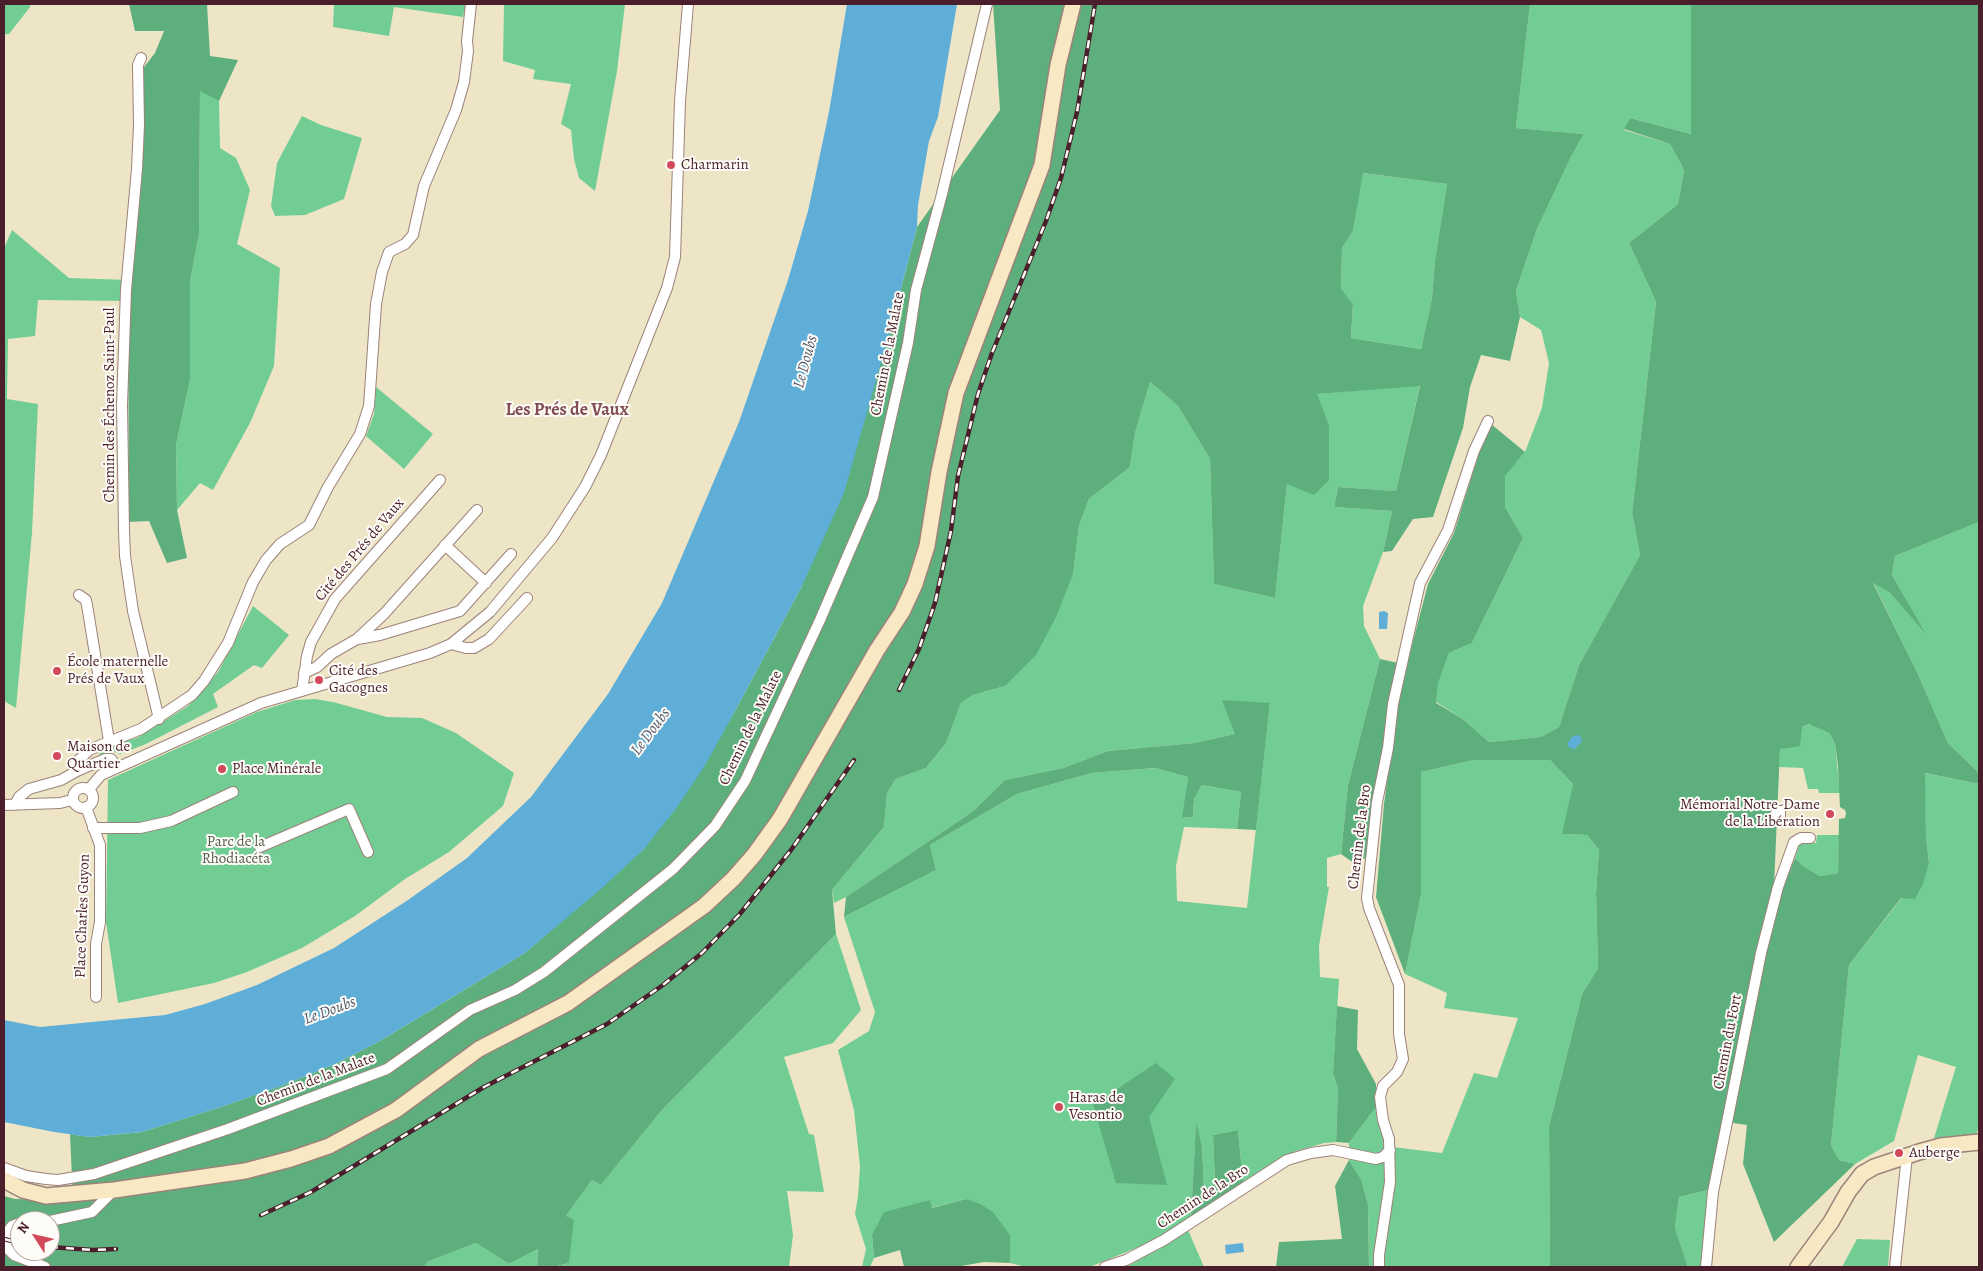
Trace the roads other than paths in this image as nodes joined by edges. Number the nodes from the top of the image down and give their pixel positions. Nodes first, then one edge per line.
1 (470, 4) edge
2 (688, 4) edge
3 (986, 4) edge
4 (1073, 4) edge
5 (141, 58) dead end
6 (1488, 421) dead end
7 (440, 480) dead end
8 (477, 510) dead end
9 (445, 545) junction
10 (511, 554) dead end
11 (486, 583) junction
12 (79, 594) dead end
13 (527, 598) dead end
14 (357, 640) junction
15 (451, 644) junction
16 (304, 673) junction
17 (302, 691) junction
18 (159, 719) junction
19 (108, 741) junction
20 (117, 767) junction
21 (77, 771) junction
22 (89, 789) junction
23 (233, 792) dead end
24 (72, 800) junction
25 (4, 804) edge
26 (15, 805) junction
27 (86, 807) junction
28 (93, 828) junction
29 (1810, 838) dead end
30 (260, 847) dead end
31 (368, 852) dead end
32 (96, 997) dead end
33 (1979, 1142) edge
34 (1390, 1150) junction
35 (1907, 1156) junction
36 (4, 1168) edge
37 (4, 1180) edge
38 (114, 1190) junction
39 (60, 1219) edge
40 (10, 1229) edge
41 (10, 1251) edge
42 (30, 1261) edge
43 (45, 1267) edge
44 (1105, 1267) edge
45 (1379, 1267) edge
46 (1706, 1267) edge
47 (1798, 1267) edge
48 (1895, 1267) edge

1 - 18 street
2 - 15 street
3 - 36 street, Chemin de la Malate
4 - 38 main road
5 - 18 street, Chemin des Échenoz Saint-Paul
6 - 34 street, Chemin de la Bro
7 - 16 street, Cité des Prés de Vaux
8 - 9 street
9 - 11 street
9 - 14 street
10 - 11 street
11 - 14 street
12 - 19 street
13 - 15 street
14 - 16 street
15 - 17 street
16 - 17 street, Cité des Prés de Vaux
17 - 20 street
18 - 19 street
19 - 21 street
20 - 21 street
20 - 22 street
21 - 26 street
22 - 24 street
22 - 27 street
23 - 28 street
24 - 26 street
24 - 27 street
25 - 26 street
27 - 28 street, Place Charles Guyon
28 - 32 street, Place Charles Guyon
29 - 46 street, Chemin du Fort
30 - 31 street
33 - 35 main road
34 - 44 street, Chemin de la Bro
34 - 45 street
35 - 47 main road
35 - 48 street
37 - 38 main road
38 - 39 street
40 - 41 street
42 - 43 street

